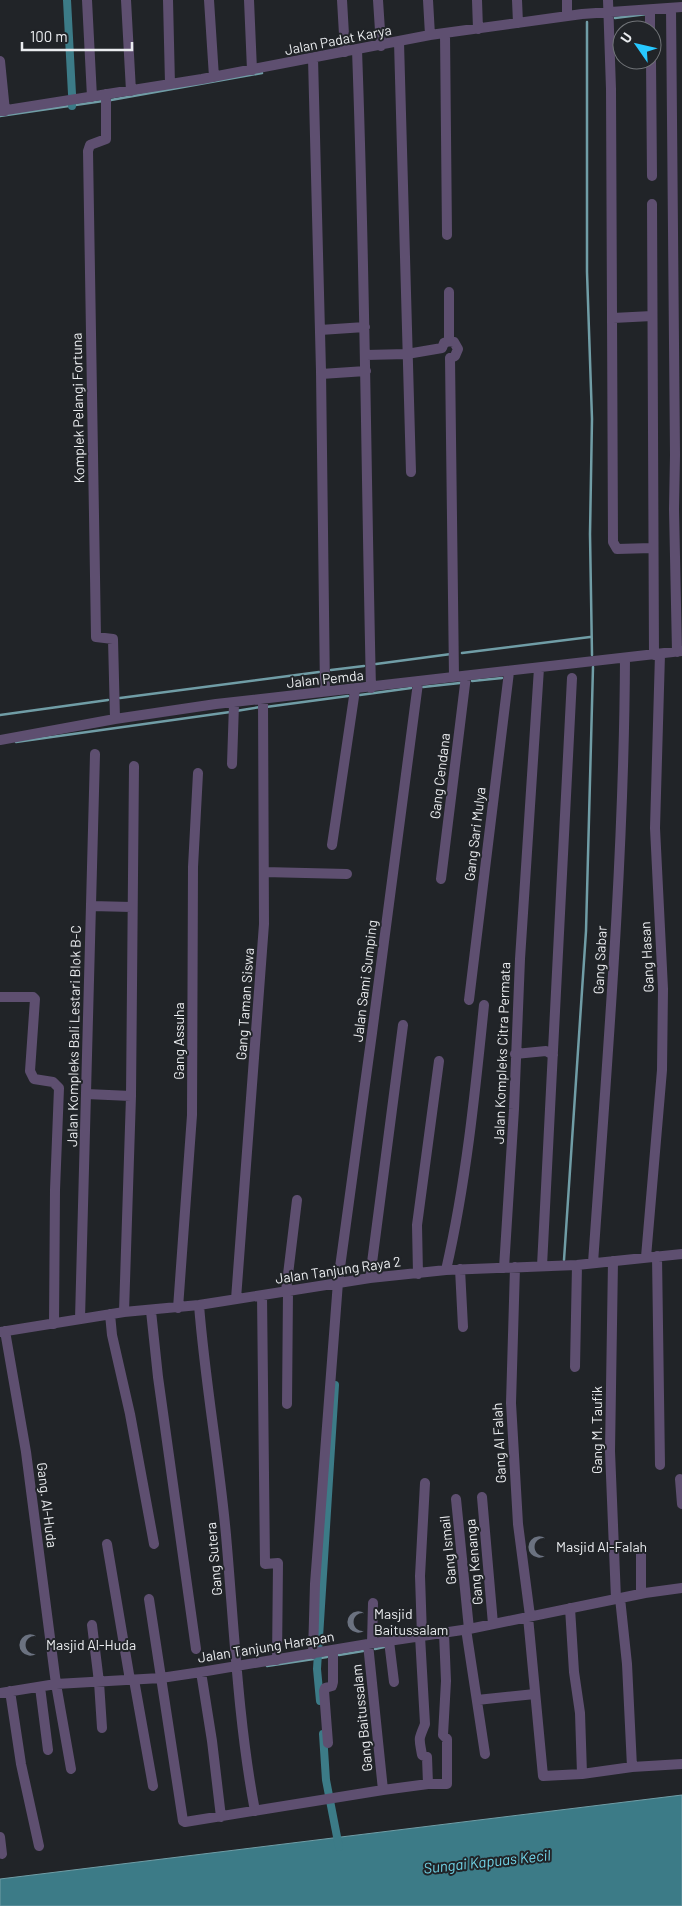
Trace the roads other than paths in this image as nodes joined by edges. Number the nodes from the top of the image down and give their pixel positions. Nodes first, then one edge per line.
1 (87, 0) edge
2 (126, 0) edge
3 (168, 0) edge
4 (208, 0) edge
5 (249, 0) edge
6 (342, 0) edge
7 (378, 0) edge
8 (428, 0) edge
9 (477, 0) edge
10 (516, 0) edge
11 (566, 0) edge
12 (608, 0) edge
13 (652, 6) edge
14 (677, 7) edge
15 (608, 12) junction
16 (567, 16) junction
17 (651, 20) edge
18 (518, 23) junction
19 (478, 29) junction
20 (430, 35) junction
21 (445, 38) junction
22 (399, 42) junction
23 (381, 46) junction
24 (356, 50) junction
25 (345, 52) junction
26 (313, 58) junction
27 (0, 62) edge
28 (252, 70) junction
29 (651, 70) edge
30 (214, 77) junction
31 (170, 84) junction
32 (131, 91) junction
33 (106, 94) junction
34 (92, 97) junction
35 (2, 111) edge
36 (652, 176) dead end
37 (652, 204) dead end
38 (447, 235) dead end
39 (449, 292) dead end
40 (652, 316) junction
41 (613, 318) junction
42 (364, 327) junction
43 (320, 330) junction
44 (445, 345) junction
45 (407, 354) junction
46 (366, 355) junction
47 (450, 358) junction
48 (366, 371) junction
49 (321, 374) junction
50 (411, 472) dead end
51 (652, 548) junction
52 (680, 651) edge
53 (657, 655) junction
54 (624, 658) junction
55 (539, 668) junction
56 (509, 672) junction
57 (466, 676) junction
58 (454, 677) junction
59 (572, 678) dead end
60 (418, 683) junction
61 (371, 688) junction
62 (355, 690) junction
63 (325, 691) junction
64 (234, 704) junction
65 (263, 706) junction
66 (115, 719) junction
67 (0, 740) edge
68 (95, 754) dead end
69 (232, 764) dead end
70 (134, 766) dead end
71 (198, 773) dead end
72 (332, 845) dead end
73 (264, 872) junction
74 (347, 874) dead end
75 (441, 879) dead end
76 (91, 906) junction
77 (132, 907) junction
78 (0, 997) edge
79 (469, 1000) dead end
80 (484, 1005) dead end
81 (403, 1025) dead end
82 (515, 1054) junction
83 (553, 1055) junction
84 (438, 1061) dead end
85 (86, 1094) junction
86 (131, 1096) junction
87 (297, 1200) dead end
88 (682, 1254) edge
89 (657, 1256) junction
90 (646, 1257) junction
91 (613, 1261) junction
92 (594, 1263) junction
93 (577, 1264) junction
94 (542, 1266) junction
95 (509, 1268) junction
96 (460, 1269) junction
97 (446, 1270) junction
98 (418, 1274) junction
99 (370, 1278) junction
100 (338, 1282) junction
101 (287, 1291) junction
102 (262, 1295) junction
103 (236, 1299) junction
104 (200, 1305) junction
105 (178, 1308) junction
106 (151, 1311) junction
107 (124, 1312) junction
108 (110, 1314) junction
109 (80, 1319) junction
110 (54, 1324) junction
111 (463, 1327) dead end
112 (2, 1331) edge
113 (575, 1367) dead end
114 (287, 1404) dead end
115 (660, 1465) dead end
116 (680, 1479) dead end
117 (425, 1483) dead end
118 (482, 1497) dead end
119 (456, 1499) dead end
120 (682, 1504) edge
121 (107, 1544) dead end
122 (154, 1544) dead end
123 (641, 1548) dead end
124 (682, 1588) edge
125 (641, 1594) junction
126 (618, 1598) junction
127 (149, 1599) dead end
128 (373, 1603) dead end
129 (570, 1608) junction
130 (529, 1617) junction
131 (493, 1624) junction
132 (92, 1626) dead end
133 (468, 1629) junction
134 (444, 1633) junction
135 (421, 1636) junction
136 (389, 1641) junction
137 (370, 1643) junction
138 (196, 1649) dead end
139 (333, 1650) junction
140 (314, 1654) junction
141 (277, 1660) junction
142 (237, 1666) junction
143 (201, 1672) junction
144 (161, 1678) junction
145 (132, 1680) junction
146 (99, 1682) junction
147 (394, 1682) dead end
148 (56, 1684) junction
149 (40, 1687) junction
150 (5, 1692) edge
151 (535, 1694) junction
152 (476, 1700) junction
153 (102, 1728) dead end
154 (328, 1743) dead end
155 (48, 1750) dead end
156 (485, 1754) dead end
157 (682, 1764) edge
158 (632, 1767) junction
159 (71, 1768) dead end
160 (582, 1774) junction
161 (428, 1784) junction
162 (153, 1786) dead end
163 (383, 1790) junction
164 (255, 1810) junction
165 (220, 1817) junction
166 (0, 1837) edge
167 (39, 1846) dead end
168 (2, 1854) dead end

1 - 34 street
2 - 32 street
3 - 31 street
4 - 30 street
5 - 28 street
6 - 25 street
7 - 23 street
8 - 20 street
9 - 19 street
10 - 18 street
11 - 16 street
12 - 15 street
13 - 14 street, Jalan Padat Karya
13 - 15 street, Jalan Padat Karya
13 - 17 street
14 - 52 street
15 - 16 street, Jalan Padat Karya
15 - 41 street
16 - 18 street, Jalan Padat Karya
18 - 19 street, Jalan Padat Karya
19 - 21 street, Jalan Padat Karya
20 - 21 street, Jalan Padat Karya
20 - 22 street, Jalan Padat Karya
21 - 38 street
22 - 23 street, Jalan Padat Karya
22 - 45 street
23 - 24 street, Jalan Padat Karya
24 - 25 street, Jalan Padat Karya
24 - 42 street
25 - 26 street, Jalan Padat Karya
26 - 28 street, Jalan Padat Karya
26 - 43 street
27 - 35 street
28 - 30 street, Jalan Padat Karya
29 - 36 street
30 - 31 street, Jalan Padat Karya
31 - 32 street, Jalan Padat Karya
32 - 33 street, Jalan Padat Karya
33 - 34 street, Jalan Padat Karya
33 - 66 street, Komplek Pelangi Fortuna
34 - 35 street, Jalan Padat Karya
37 - 40 street, Gang Hasan
39 - 44 street
40 - 41 street
40 - 51 street, Gang Hasan
41 - 51 street
42 - 43 street
42 - 46 street
43 - 49 street
44 - 45 street
44 - 47 street
44 - 47 street
45 - 46 street
45 - 50 street
46 - 48 street
47 - 58 street
48 - 49 street
48 - 61 street
49 - 63 street
51 - 53 street, Gang Hasan
52 - 53 street, Jalan Pemda
53 - 54 street, Jalan Pemda
53 - 90 street, Gang Hasan
54 - 55 street, Jalan Pemda
54 - 92 street, Gang Sabar
55 - 56 street, Jalan Pemda
55 - 82 street, Jalan Kompleks Citra Permata
56 - 57 street, Jalan Pemda
56 - 79 street, Gang Sari Mulya
57 - 58 street, Jalan Pemda
57 - 75 street, Gang Cendana
58 - 60 street, Jalan Pemda
59 - 83 street
60 - 61 street, Jalan Pemda
60 - 100 street, Jalan Sami Sumping
61 - 62 street, Jalan Pemda
62 - 63 street, Jalan Pemda
62 - 72 street
63 - 65 street, Jalan Pemda
64 - 65 street, Jalan Pemda
64 - 66 street, Jalan Pemda
64 - 69 street
65 - 73 street, Gang Taman Siswa
66 - 67 street, Jalan Pemda
68 - 76 street, Jalan Kompleks Bali Lestari Blok B-C
70 - 77 street
71 - 105 street, Gang Assuha
73 - 74 street
73 - 103 street, Gang Taman Siswa
76 - 77 street
76 - 85 street, Jalan Kompleks Bali Lestari Blok B-C
77 - 86 street
78 - 110 street
80 - 97 street
81 - 99 street
82 - 83 street
82 - 95 street, Jalan Kompleks Citra Permata
83 - 94 street
84 - 98 street
85 - 86 street
85 - 109 street, Jalan Kompleks Bali Lestari Blok B-C
86 - 107 street
87 - 101 street
88 - 89 street, Jalan Tanjung Raya 2
89 - 90 street, Jalan Tanjung Raya 2
89 - 115 street
90 - 91 street, Jalan Tanjung Raya 2
91 - 92 street, Jalan Tanjung Raya 2
91 - 126 street, Gang M. Taufik
92 - 93 street, Jalan Tanjung Raya 2
93 - 94 street, Jalan Tanjung Raya 2
93 - 113 street
94 - 95 street, Jalan Tanjung Raya 2
95 - 96 street, Jalan Tanjung Raya 2
95 - 130 street, Gang Al Falah
96 - 97 street, Jalan Tanjung Raya 2
96 - 111 street
97 - 98 street, Jalan Tanjung Raya 2
98 - 99 street, Jalan Tanjung Raya 2
99 - 100 street, Jalan Tanjung Raya 2
100 - 101 street, Jalan Tanjung Raya 2
100 - 140 street, Jalan Sami Sumping
101 - 102 street, Jalan Tanjung Raya 2
101 - 114 street
102 - 103 street, Jalan Tanjung Raya 2
102 - 141 street
103 - 104 street, Jalan Tanjung Raya 2
104 - 105 street, Jalan Tanjung Raya 2
104 - 142 street, Gang Sutera
105 - 106 street, Jalan Tanjung Raya 2
106 - 107 street, Jalan Tanjung Raya 2
106 - 138 street
107 - 108 street, Jalan Tanjung Raya 2
108 - 109 street, Jalan Tanjung Raya 2
108 - 122 street
109 - 110 street, Jalan Tanjung Raya 2
110 - 112 street, Jalan Tanjung Raya 2
112 - 148 street, Gang. Al-Huda
116 - 120 street
117 - 135 street
118 - 131 street, Gang Kenanga
119 - 133 street, Gang Ismail
121 - 145 street
123 - 125 street
124 - 125 street, Jalan Tanjung Harapan
125 - 126 street, Jalan Tanjung Harapan
126 - 129 street, Jalan Tanjung Harapan
126 - 158 street, Gang M. Taufik
127 - 144 street
128 - 137 street, Gang Baitussalam
129 - 130 street, Jalan Tanjung Harapan
129 - 160 street
130 - 131 street, Jalan Tanjung Harapan
130 - 151 street, Gang Al Falah
131 - 133 street, Jalan Tanjung Harapan
132 - 146 street
133 - 134 street, Jalan Tanjung Harapan
133 - 152 street, Gang Ismail
134 - 135 street, Jalan Tanjung Harapan
134 - 161 street
135 - 136 street, Jalan Tanjung Harapan
135 - 161 street
136 - 137 street, Jalan Tanjung Harapan
136 - 147 street
137 - 139 street, Jalan Tanjung Harapan
137 - 163 street, Gang Baitussalam
139 - 140 street, Jalan Tanjung Harapan
139 - 154 street
140 - 141 street, Jalan Tanjung Harapan
141 - 142 street, Jalan Tanjung Harapan
142 - 143 street, Jalan Tanjung Harapan
142 - 164 street, Gang Sutera
143 - 144 street, Jalan Tanjung Harapan
143 - 165 street
144 - 145 street, Jalan Tanjung Harapan
144 - 165 street
145 - 146 street, Jalan Tanjung Harapan
145 - 162 street
146 - 148 street, Jalan Tanjung Harapan
146 - 153 street
148 - 149 street, Jalan Tanjung Harapan
148 - 159 street, Gang. Al-Huda
149 - 150 street, Jalan Tanjung Harapan
149 - 155 street
150 - 167 street
151 - 152 street
151 - 160 street, Gang Al Falah
152 - 156 street, Gang Ismail
157 - 158 street
158 - 160 street
161 - 163 street
163 - 164 street
164 - 165 street
166 - 168 street

